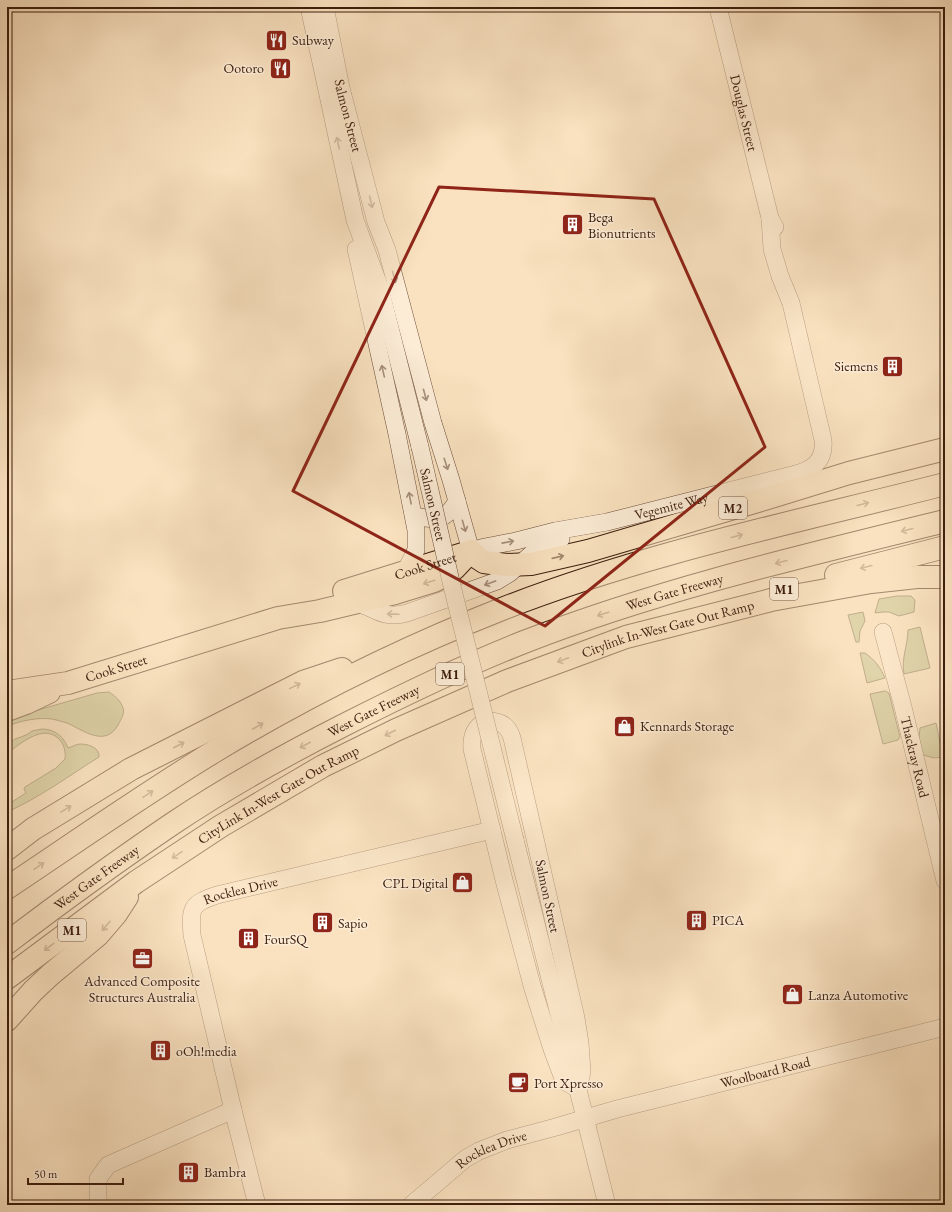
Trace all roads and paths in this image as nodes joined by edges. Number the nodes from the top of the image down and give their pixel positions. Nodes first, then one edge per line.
1 (309, 7) edge
2 (325, 7) edge
3 (718, 7) edge
4 (355, 220) junction
5 (376, 222) junction
6 (380, 288) junction
7 (945, 449) edge
8 (822, 455) joint
9 (945, 456) edge
10 (945, 484) edge
11 (457, 501) junction
12 (414, 516) junction
13 (945, 521) edge
14 (607, 522) junction
15 (945, 547) edge
16 (471, 551) junction
17 (520, 564) junction
18 (405, 572) junction
19 (945, 577) edge
20 (552, 590) junction
21 (457, 595) joint
22 (352, 603) junction
23 (278, 618) junction
24 (883, 632) dead end
25 (626, 637) junction
26 (426, 641) junction
27 (68, 682) junction
28 (7, 692) edge
29 (7, 710) edge
30 (425, 716) joint
31 (33, 829) junction
32 (492, 830) junction
33 (7, 840) edge
34 (7, 849) edge
35 (136, 882) junction
36 (945, 882) edge
37 (7, 888) edge
38 (7, 943) edge
39 (7, 978) edge
40 (7, 1020) edge
41 (945, 1027) edge
42 (578, 1089) junction
43 (233, 1110) junction
44 (586, 1118) junction
45 (99, 1205) edge
46 (257, 1205) edge
47 (410, 1205) edge
48 (607, 1205) edge

4 -> 1 street, Salmon Street
2 -> 5 street, Salmon Street
3 - 8 street, Douglas Street
4 - 6 street, Salmon Street
12 -> 4 street, Salmon Street
5 - 6 street, Salmon Street
5 -> 11 street, Salmon Street
6 - 42 street, Salmon Street, bridge
17 -> 7 main road, M2
8 - 14 street, Vegemite Way
9 - 20 main road, M2
20 -> 10 main road
11 - 12 street
11 -> 16 street, Salmon Street
12 - 18 street, Salmon Street
13 -> 38 main road, West Gate Freeway / M1
16 -> 14 street, Vegemite Way
14 - 17 street, Vegemite Way
15 -> 25 main road, M1
16 - 17 main road, M2
16 - 18 main road, Cook Street
16 -> 22 main road, Cook Street
17 -> 21 street, Vegemite Way
18 - 23 main road, Cook Street
19 - 25 main road, Citylink In-West Gate Out Ramp
20 - 26 main road
21 -> 22 street, Cook Street
22 - 23 main road, Cook Street
23 - 27 main road, Cook Street
24 - 36 street, Thackray Road
25 -> 30 main road, Citylink In-West Gate Out Ramp / M1
31 -> 26 main road
37 -> 26 main road
27 - 28 main road, Cook Street
27 - 29 main road, Cook Street
30 -> 35 main road, CityLink In-West Gate Out Ramp / M1
31 - 33 main road
31 - 34 main road
32 - 42 street, Salmon Street
32 - 42 street, Salmon Street
32 - 43 street, Rocklea Drive
35 -> 39 main road, M1
35 -> 40 main road
41 - 44 street, Woolboard Road
42 - 44 street, Salmon Street
43 - 45 street
43 - 46 street, Rocklea Drive
44 - 47 street, Rocklea Drive
44 - 48 street, Salmon Street

